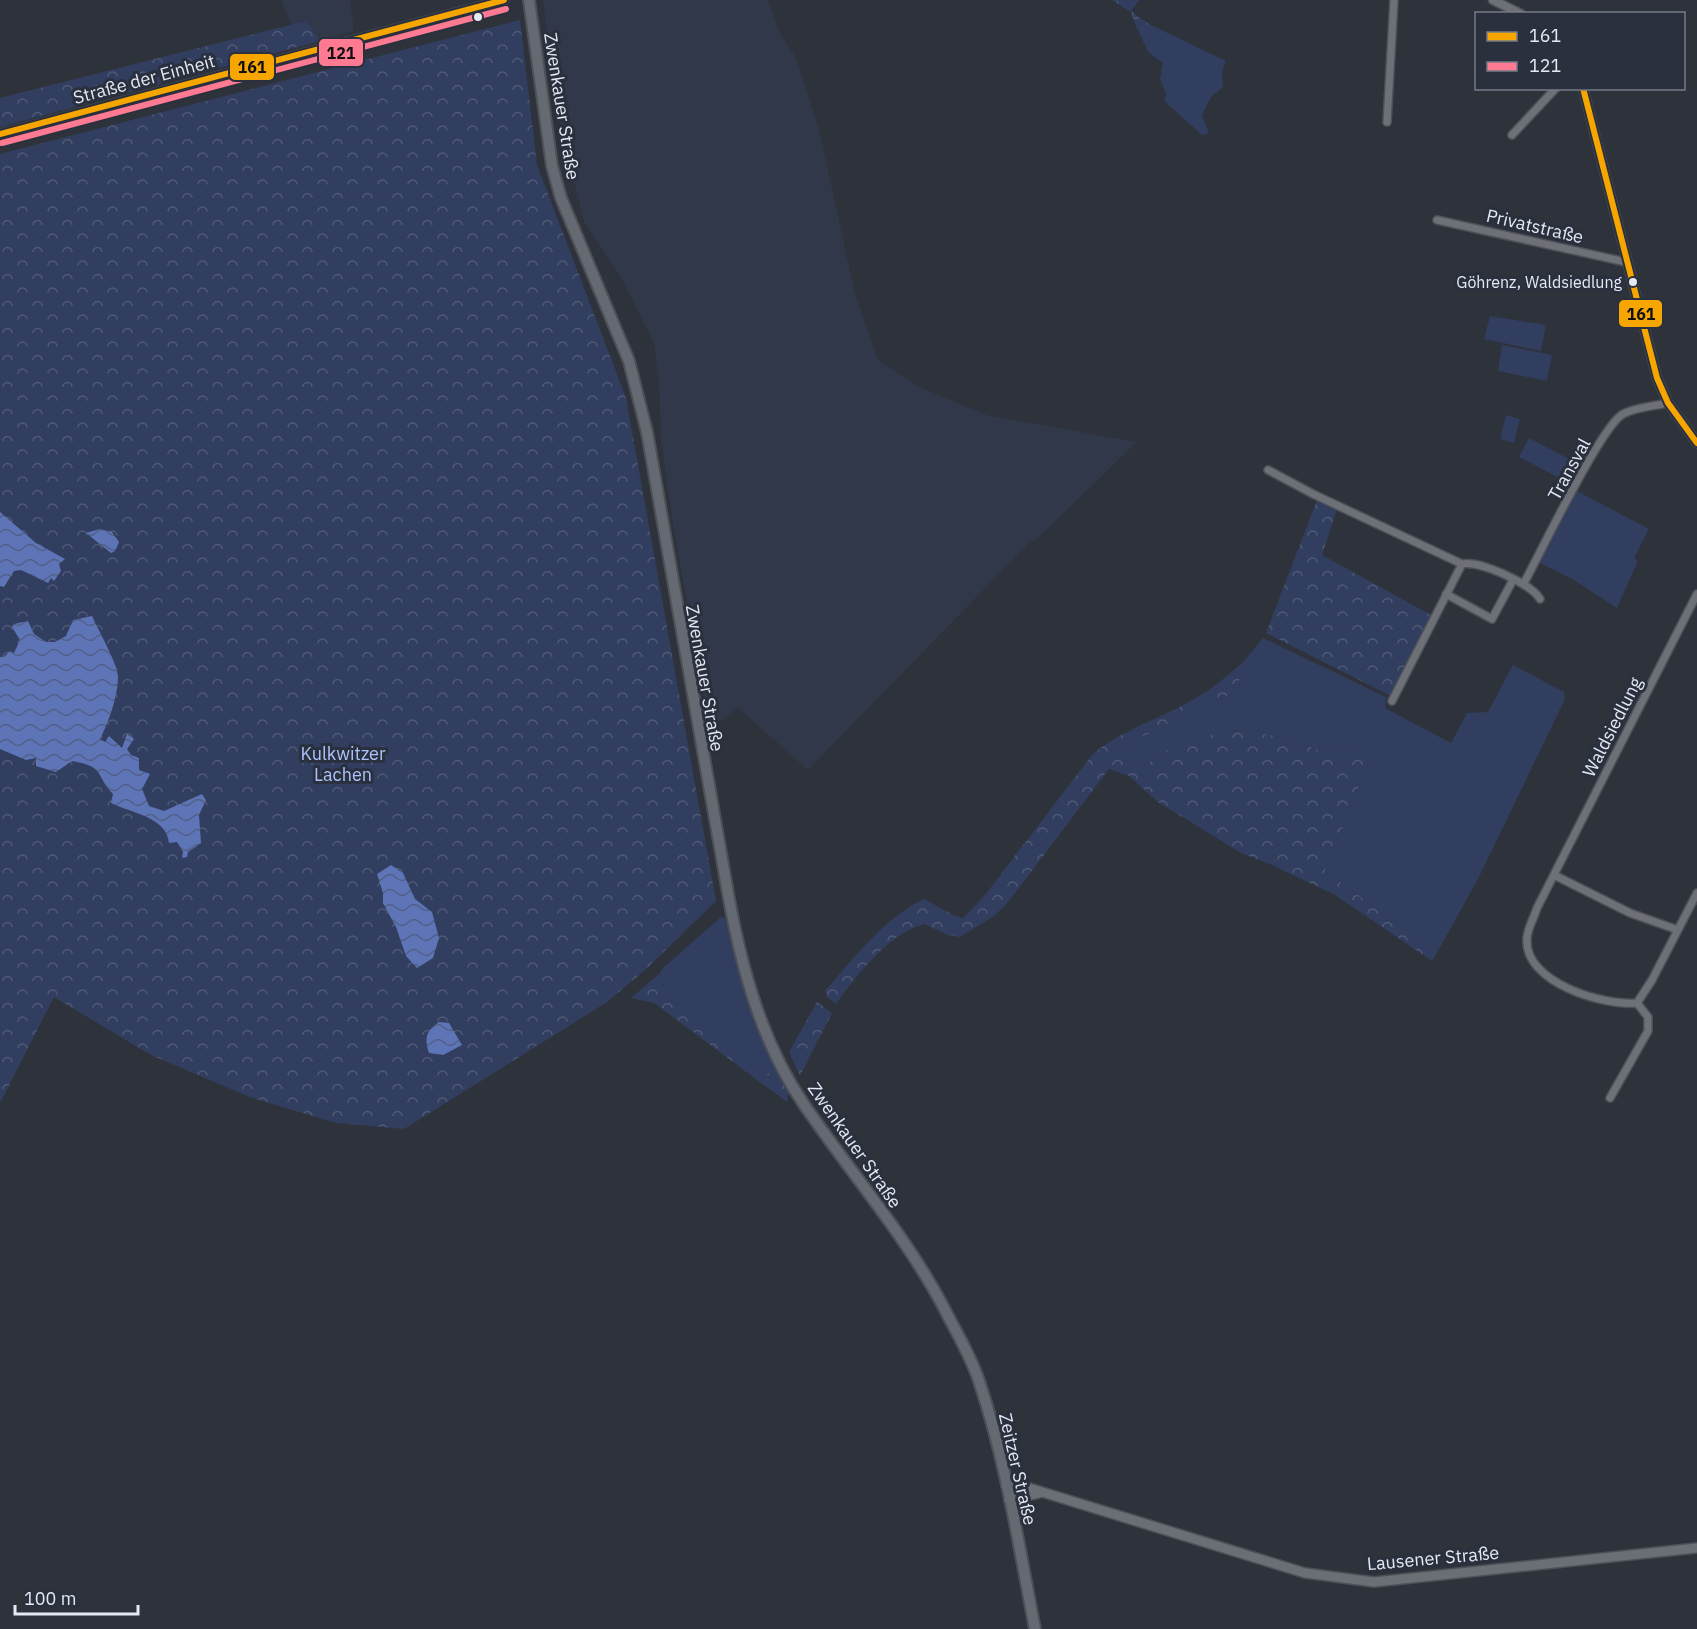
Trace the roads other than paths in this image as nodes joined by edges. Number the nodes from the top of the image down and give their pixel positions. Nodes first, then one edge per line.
1 (504, 0) edge
2 (529, 0) edge
3 (1394, 0) edge
4 (1493, 0) edge
5 (1517, 12) edge
6 (1554, 90) edge
7 (1583, 90) edge
8 (1387, 122) dead end
9 (0, 134) edge
10 (1512, 135) dead end
11 (1437, 220) dead end
12 (1626, 262) junction
13 (1668, 403) junction
14 (1697, 443) edge
15 (1268, 470) dead end
16 (1462, 564) junction
17 (1513, 580) junction
18 (1524, 583) junction
19 (1446, 594) junction
20 (1697, 594) edge
21 (1540, 599) dead end
22 (1392, 701) dead end
23 (1554, 875) junction
24 (1697, 893) edge
25 (1678, 930) junction
26 (1637, 1003) junction
27 (1610, 1098) dead end
28 (951, 1322) joint
29 (1006, 1485) junction
30 (1039, 1493) junction
31 (1009, 1500) junction
32 (1697, 1548) edge
33 (1035, 1629) edge

1 - 9 street, Straße der Einheit
2 - 28 main road, Zwenkauer Straße
3 - 8 street
4 - 5 street
6 - 10 street
7 - 12 street
11 - 12 street, Privatstraße
12 - 13 street
13 - 14 street
13 - 18 street, Transval
15 - 16 street
16 - 17 street
16 - 19 street
17 - 18 street
17 - 19 street
18 - 21 street
19 - 22 street
20 - 23 street, Waldsiedlung
23 - 25 street
23 - 26 street, Waldsiedlung
24 - 25 street
25 - 26 street
26 - 27 street
28 - 29 main road, Zeitzer Straße
29 - 30 main road, Lausener Straße
29 - 31 main road, Zeitzer Straße
30 - 31 main road
30 - 32 main road, Lausener Straße
31 - 33 main road, Zeitzer Straße

